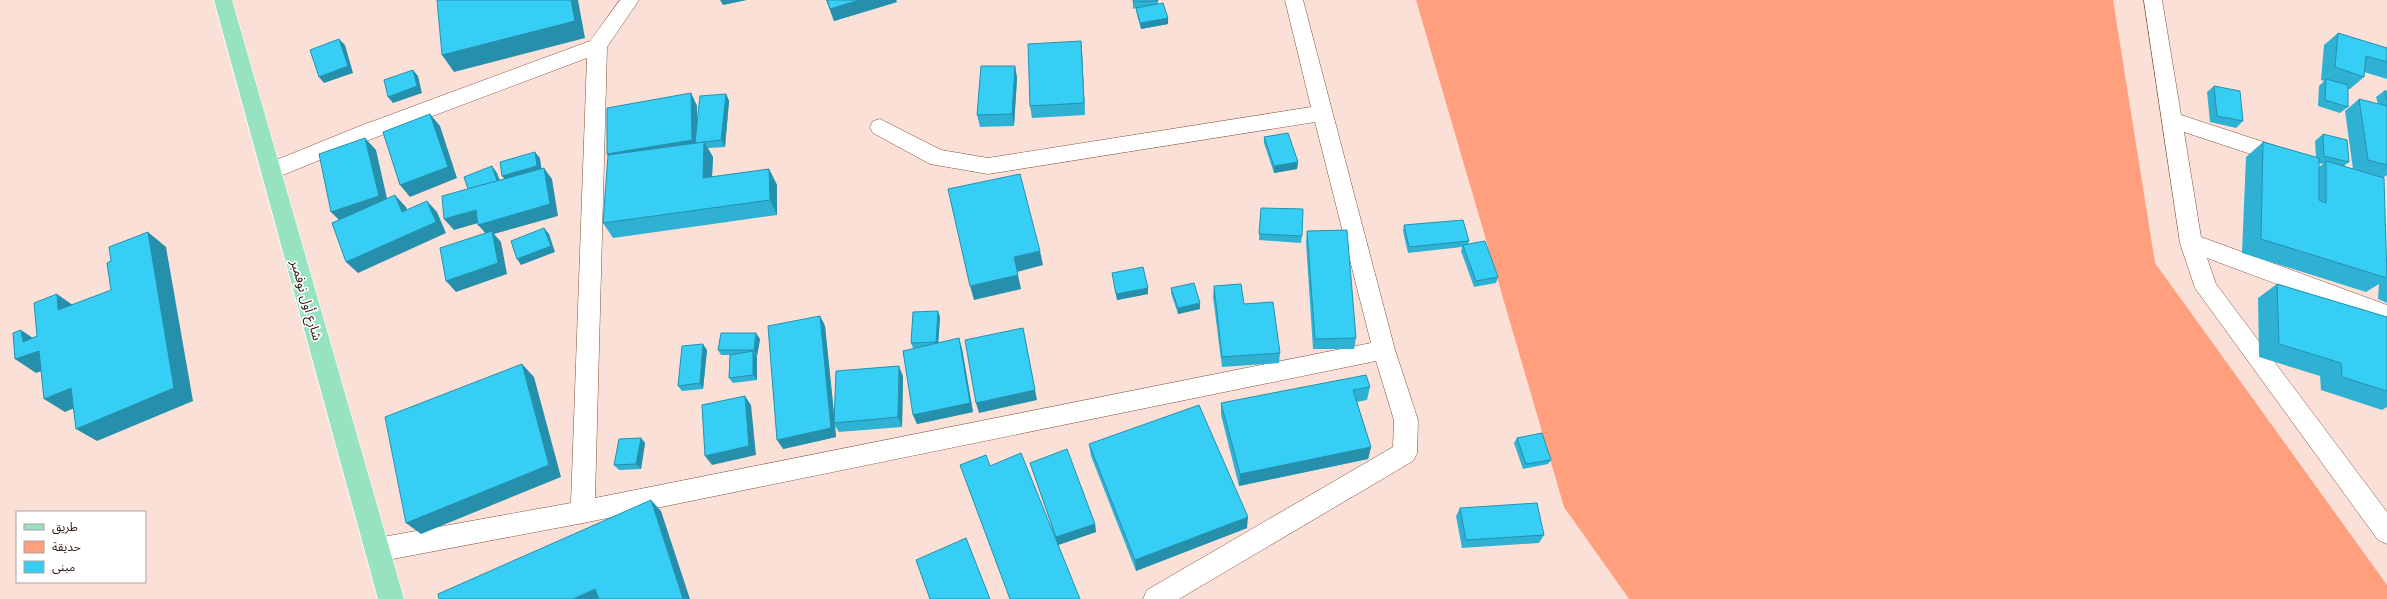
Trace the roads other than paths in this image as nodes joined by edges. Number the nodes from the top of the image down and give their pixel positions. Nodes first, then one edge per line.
1 (223, 0) edge
2 (630, 0) edge
3 (1294, 0) edge
4 (2153, 0) edge
5 (597, 46) junction
6 (1323, 113) junction
7 (2173, 120) junction
8 (880, 127) dead end
9 (2298, 162) edge
10 (271, 171) junction
11 (2191, 243) junction
12 (2387, 315) edge
13 (1384, 350) junction
14 (583, 512) junction
15 (2387, 532) edge
16 (377, 550) junction
17 (391, 599) edge
18 (1156, 599) edge

1 - 10 main road, شارع أول نوفمبر
2 - 5 street
3 - 6 street
4 - 7 street
5 - 10 street
5 - 14 street
6 - 8 street
6 - 13 street
7 - 9 street
7 - 11 street
10 - 16 main road, شارع أول نوفمبر
11 - 12 street
11 - 15 street
13 - 14 street
13 - 18 street
14 - 16 street
16 - 17 main road, شارع أول نوفمبر

